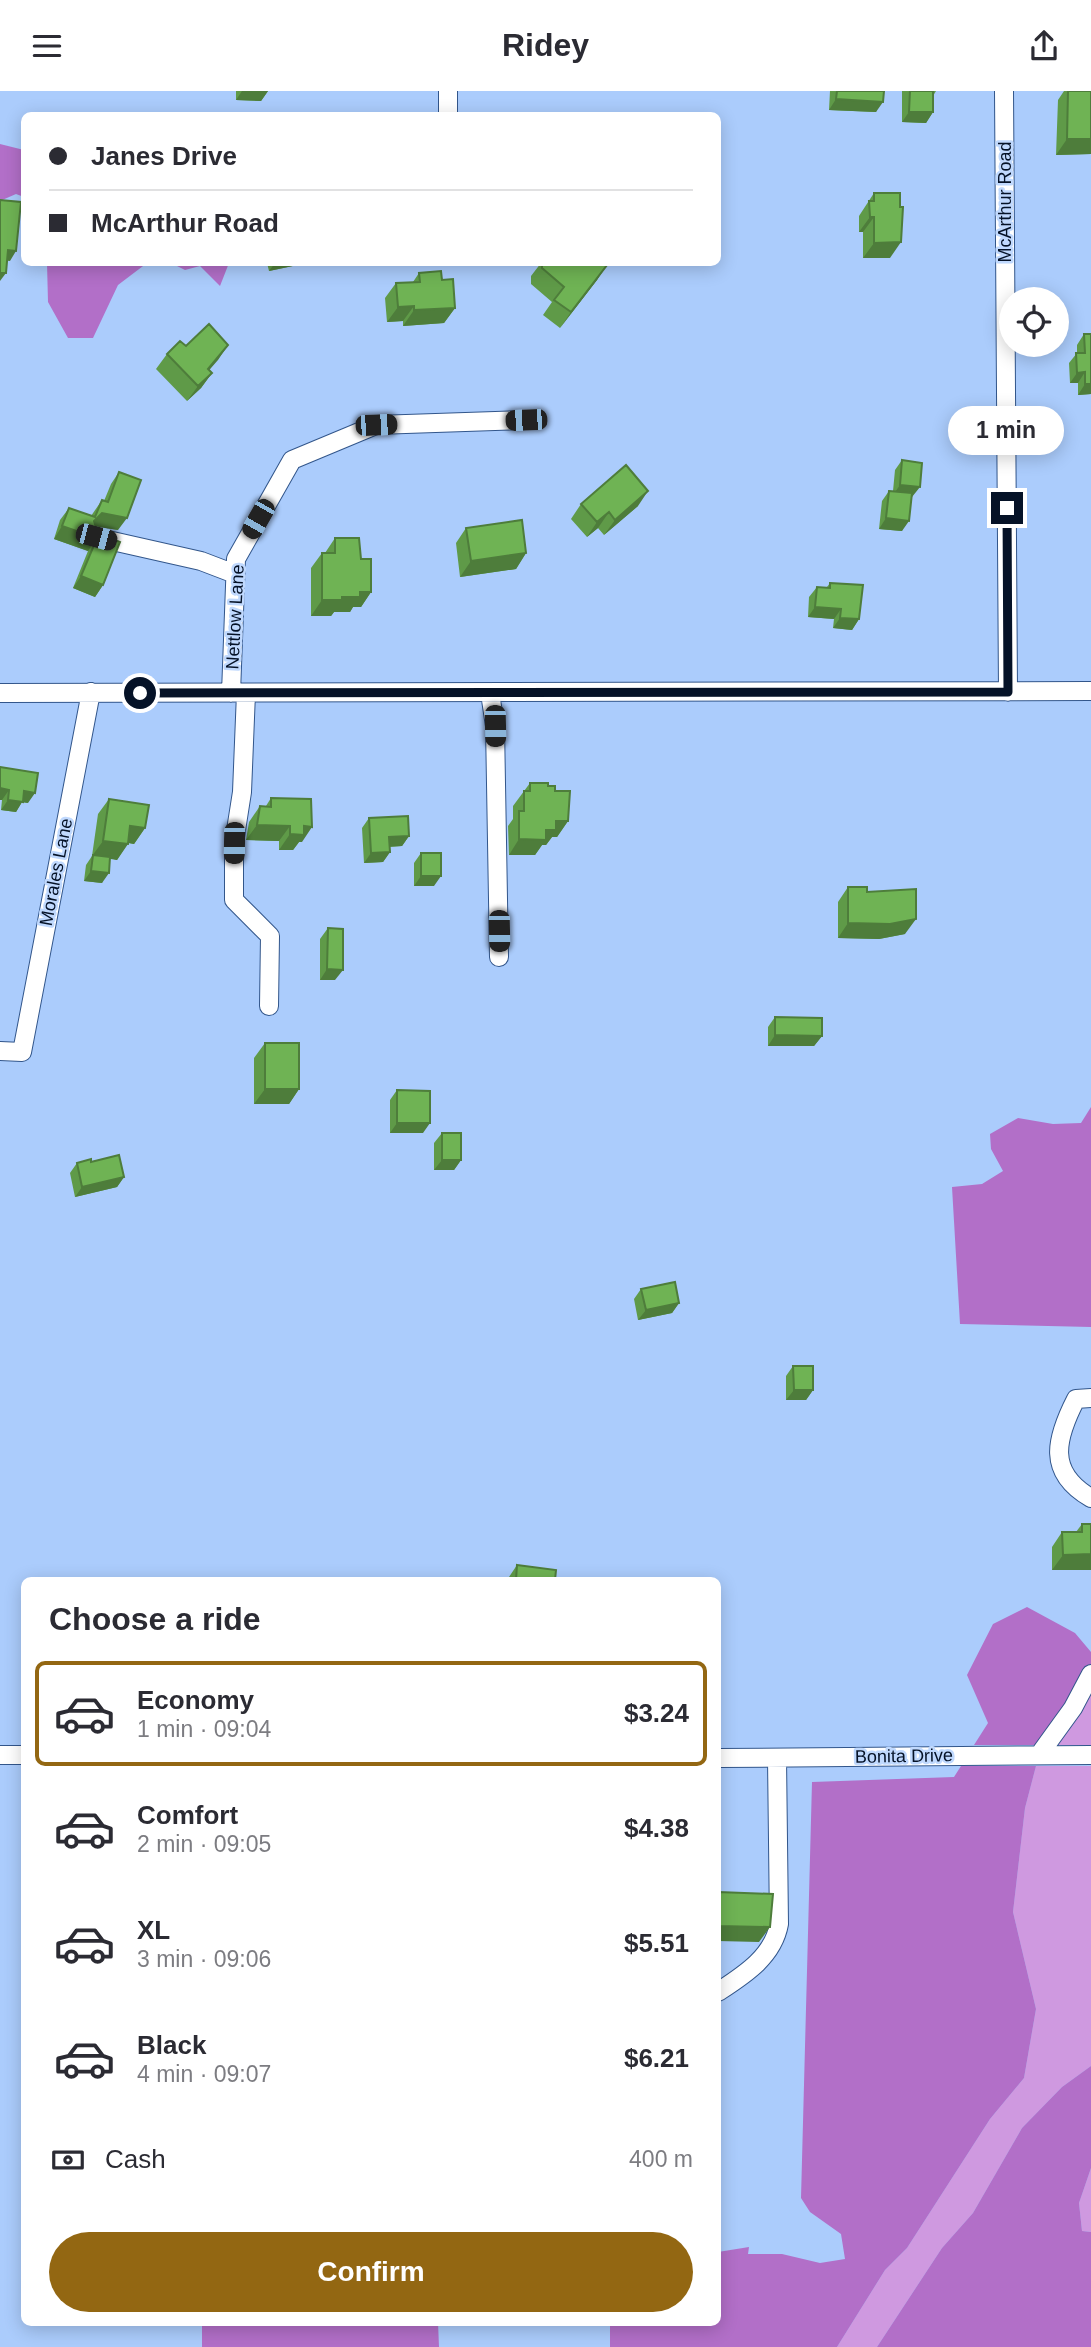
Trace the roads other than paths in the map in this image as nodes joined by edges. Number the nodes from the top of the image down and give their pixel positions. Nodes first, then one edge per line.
1 (448, 91) edge
2 (1004, 91) edge
3 (448, 112) edge
4 (526, 420) dead end
5 (96, 537) edge
6 (235, 574) junction
7 (1091, 691) edge
8 (91, 692) junction
9 (1008, 692) junction
10 (0, 693) edge
11 (239, 693) junction
12 (490, 693) junction
13 (499, 957) dead end
14 (269, 1006) dead end
15 (0, 1051) edge
16 (1091, 1398) edge
17 (1091, 1498) edge
18 (1091, 1674) edge
19 (0, 1755) edge
20 (21, 1755) edge
21 (1039, 1755) junction
22 (1091, 1755) edge
23 (721, 1758) edge
24 (777, 1758) junction
25 (721, 1990) edge

1 - 3 street
2 - 9 street, McArthur Road
4 - 6 street, Nettlow Lane
5 - 6 street
6 - 11 street, Nettlow Lane
7 - 9 street
8 - 10 street
8 - 11 street
8 - 15 street, Morales Lane
9 - 12 street
11 - 12 street
11 - 14 street, Nettlow Lane
12 - 13 street
16 - 17 street
18 - 21 street
19 - 20 street
21 - 22 street, Bonita Drive
21 - 24 street, Bonita Drive
23 - 24 street, Bonita Drive
24 - 25 street

